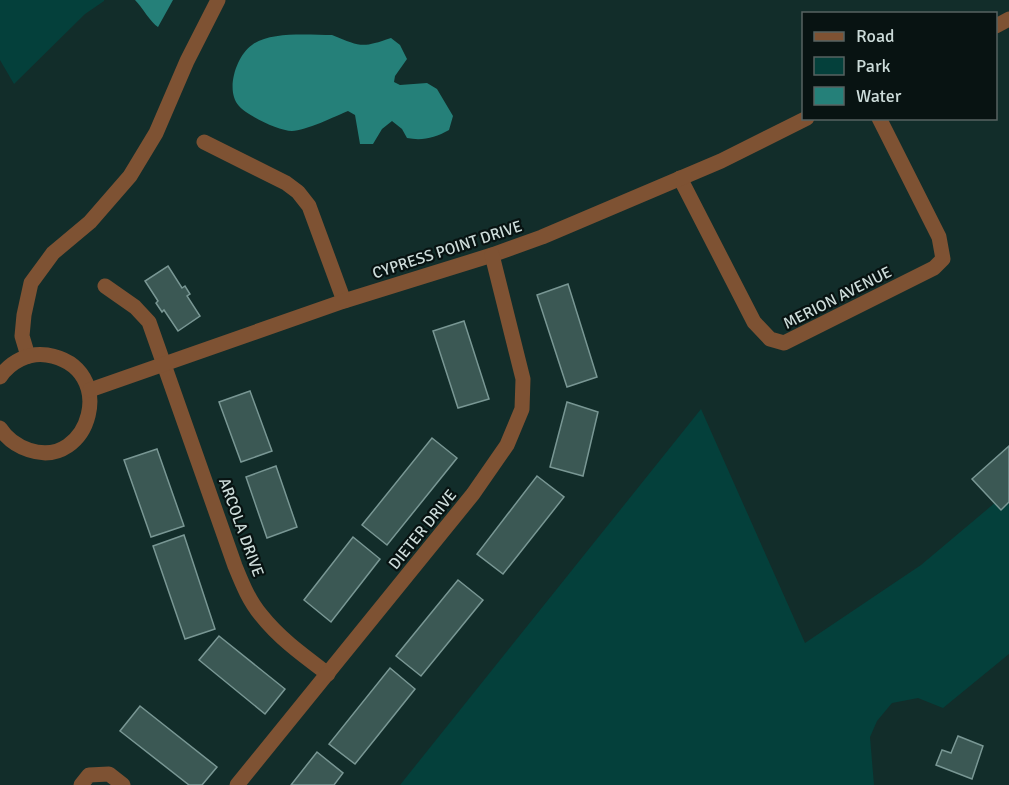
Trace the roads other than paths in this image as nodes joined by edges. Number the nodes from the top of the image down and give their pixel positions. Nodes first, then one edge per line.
1 (218, 0) edge
2 (803, 120) edge
3 (880, 120) edge
4 (204, 142) dead end
5 (680, 178) junction
6 (492, 255) junction
7 (105, 286) dead end
8 (344, 301) junction
9 (28, 356) junction
10 (164, 365) junction
11 (0, 377) edge
12 (90, 390) junction
13 (0, 428) edge
14 (328, 674) junction
15 (81, 785) edge
16 (123, 785) edge
17 (237, 785) edge

1 - 9 street
2 - 5 street, CYPRESS POINT DRIVE
3 - 5 street, MERION AVENUE
4 - 8 street
5 - 6 street, CYPRESS POINT DRIVE
6 - 8 street, CYPRESS POINT DRIVE
6 - 14 street, DIETER DRIVE
7 - 10 street, ARCOLA DRIVE
8 - 10 street, CYPRESS POINT DRIVE
9 - 11 street
9 - 12 street
10 - 12 street, CYPRESS POINT DRIVE
10 - 14 street, ARCOLA DRIVE
12 - 13 street
14 - 17 street, DIETER DRIVE
15 - 16 street

